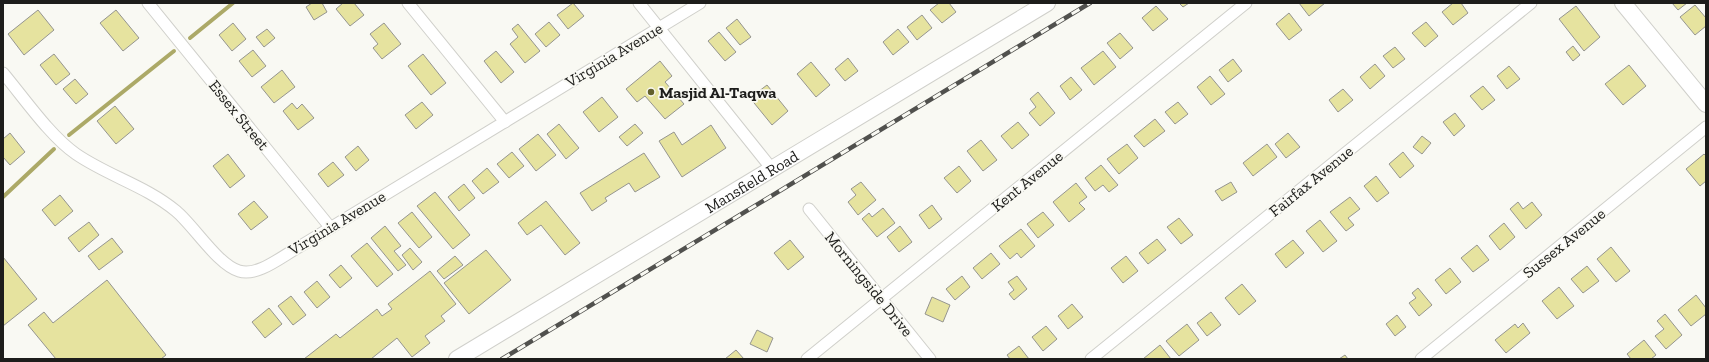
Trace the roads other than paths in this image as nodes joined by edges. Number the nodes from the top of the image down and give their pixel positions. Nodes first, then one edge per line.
1 (148, 3) edge
2 (408, 3) edge
3 (639, 3) edge
4 (700, 3) edge
5 (1047, 3) edge
6 (1246, 3) edge
7 (1530, 3) edge
8 (1623, 3) edge
9 (659, 28) junction
10 (3, 74) edge
11 (1706, 104) edge
12 (505, 122) junction
13 (1706, 127) edge
14 (772, 169) junction
15 (808, 209) dead end
16 (330, 227) junction
17 (881, 299) junction
18 (457, 359) edge
19 (807, 359) edge
20 (930, 359) edge
21 (1091, 359) edge
22 (1421, 359) edge

1 - 16 street, Essex Street
2 - 12 street
3 - 9 street
4 - 9 street, Virginia Avenue
5 - 14 main road, Mansfield Road
6 - 17 street, Kent Avenue
7 - 21 street, Fairfax Avenue
8 - 11 main road
9 - 12 street, Virginia Avenue
9 - 14 street
10 - 16 street, Virginia Avenue
12 - 16 street, Virginia Avenue
13 - 22 street, Sussex Avenue
14 - 18 main road, Mansfield Road
15 - 17 street, Morningside Drive
17 - 19 street, Kent Avenue
17 - 20 street, Morningside Drive

